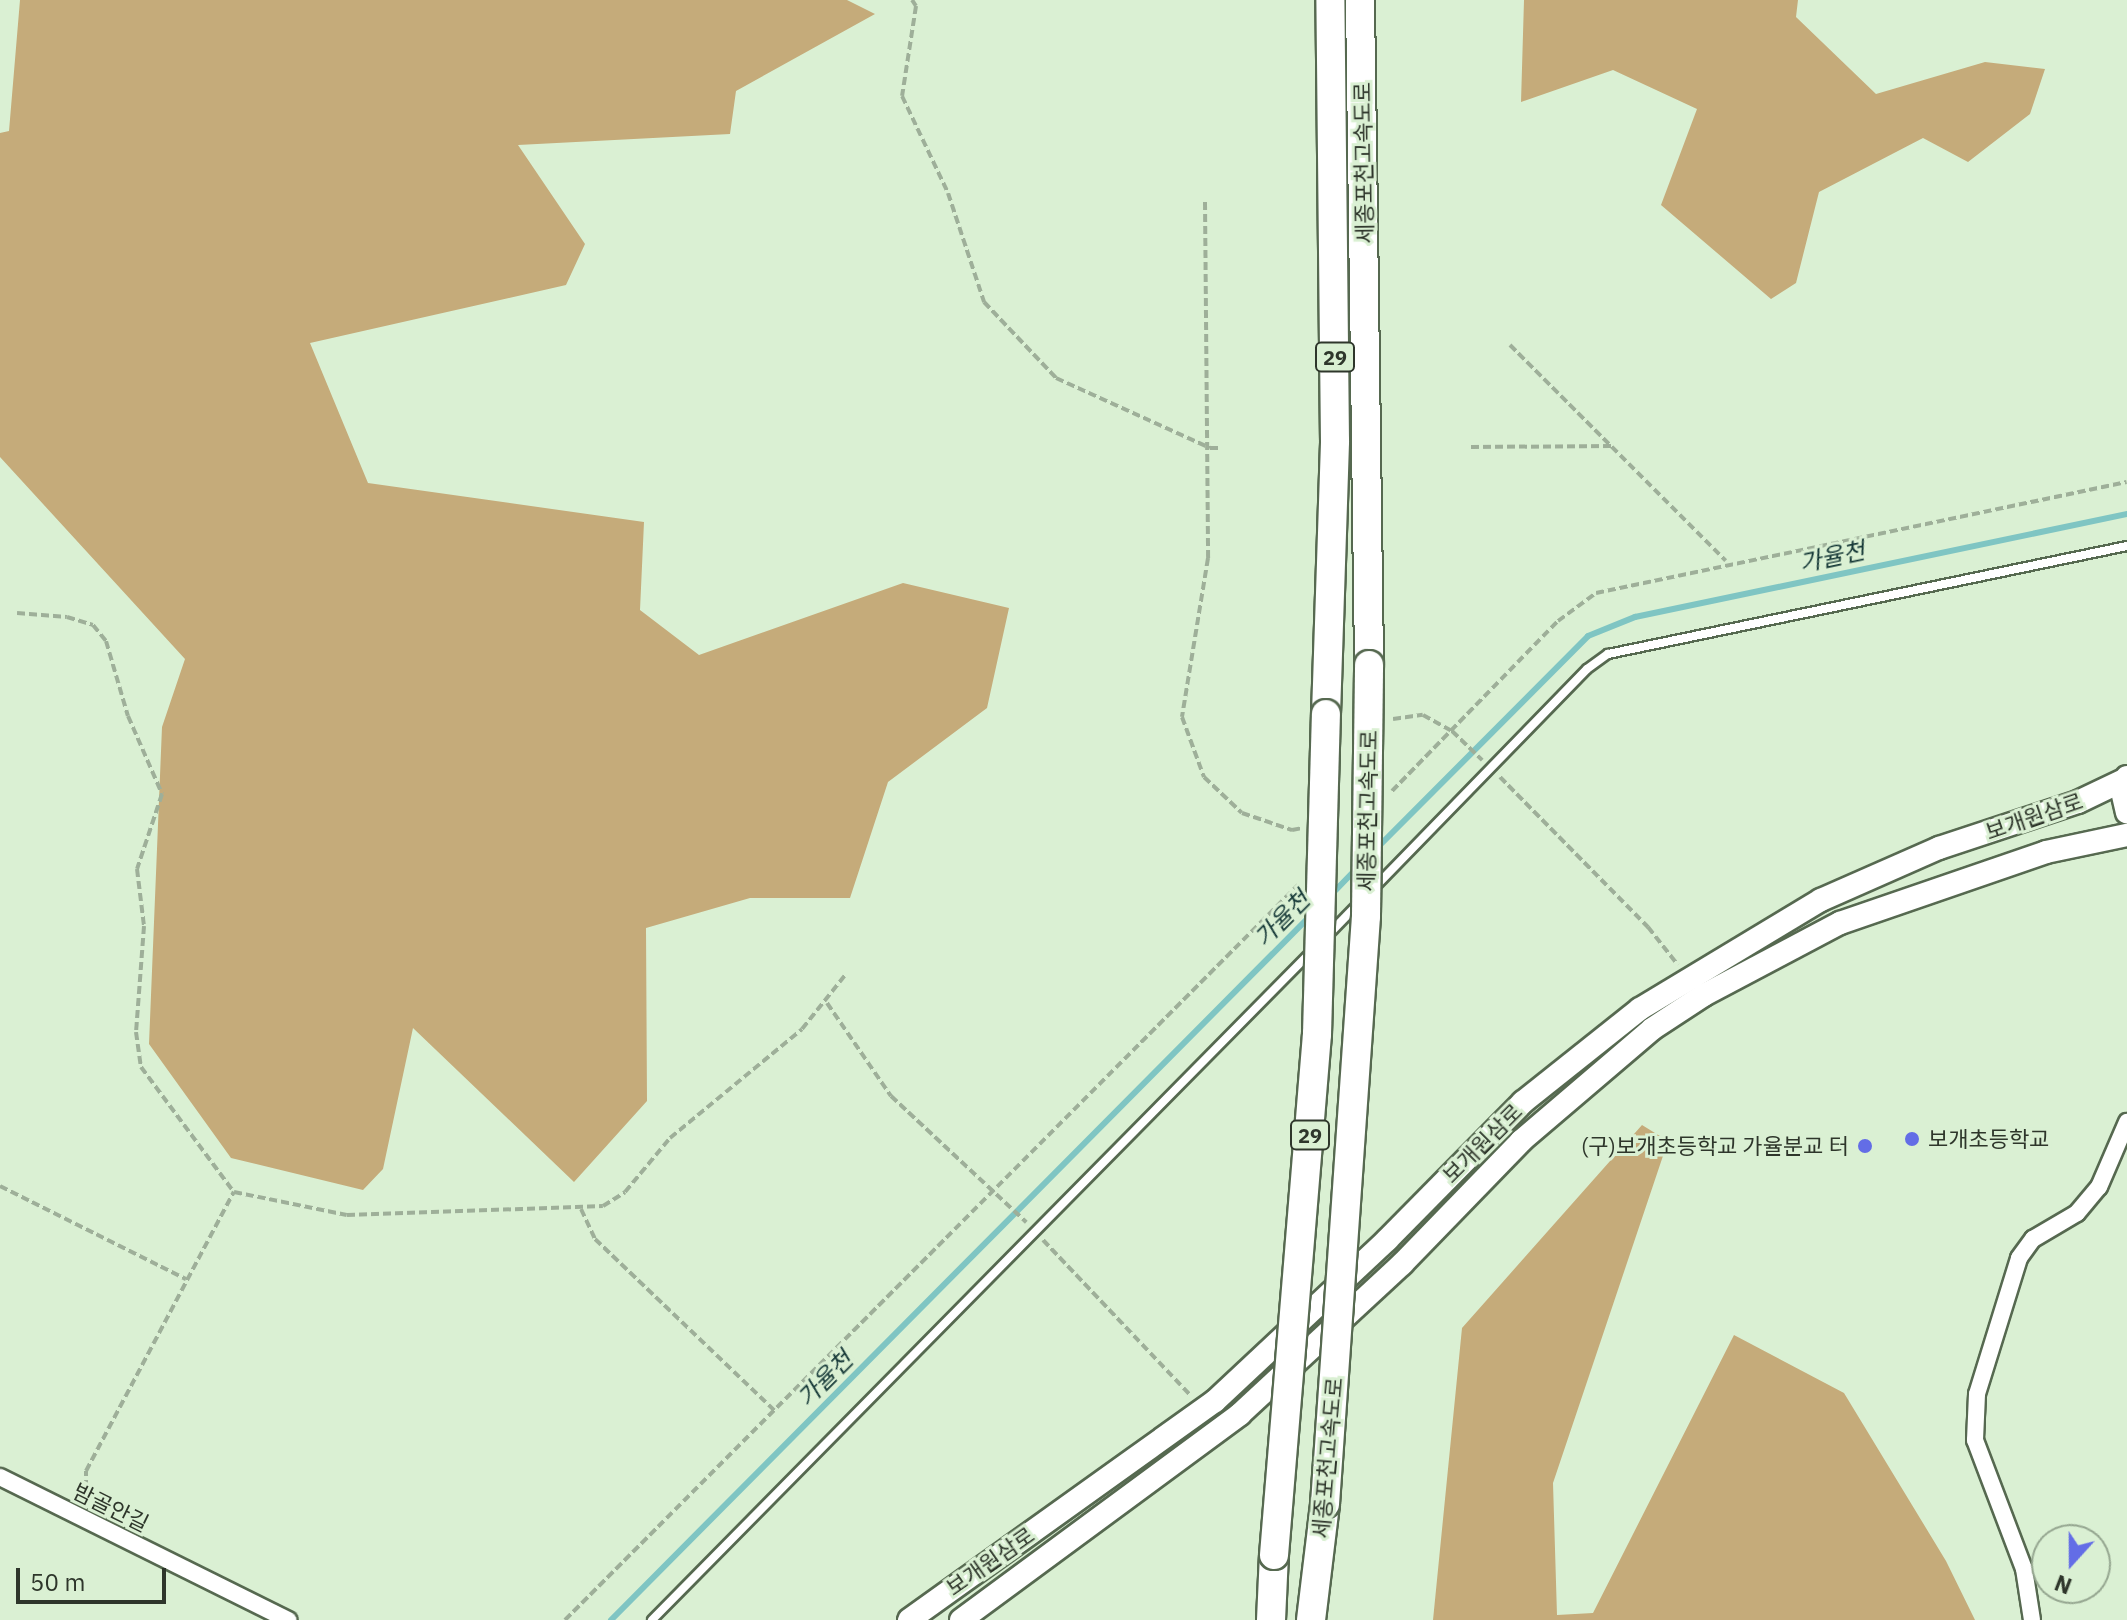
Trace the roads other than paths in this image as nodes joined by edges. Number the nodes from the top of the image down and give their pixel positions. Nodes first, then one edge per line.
1 (1330, 0) edge
2 (1360, 0) edge
3 (2127, 546) edge
4 (2126, 778) edge
5 (2127, 812) edge
6 (2127, 835) edge
7 (2127, 1122) edge
8 (0, 1477) edge
9 (279, 1619) edge
10 (652, 1620) edge
11 (909, 1620) edge
12 (961, 1620) edge
13 (1271, 1620) edge
14 (1311, 1620) edge
15 (2032, 1620) edge

1 - 13 highway, 세종포천고속도로 / 29, bridge
2 - 14 highway, 세종포천고속도로 / 29, bridge
3 - 10 lane
4 - 5 main road
4 - 11 main road, 보개원삼로
6 - 12 main road, 보개원삼로
7 - 15 street
8 - 9 street, 밤골안길

